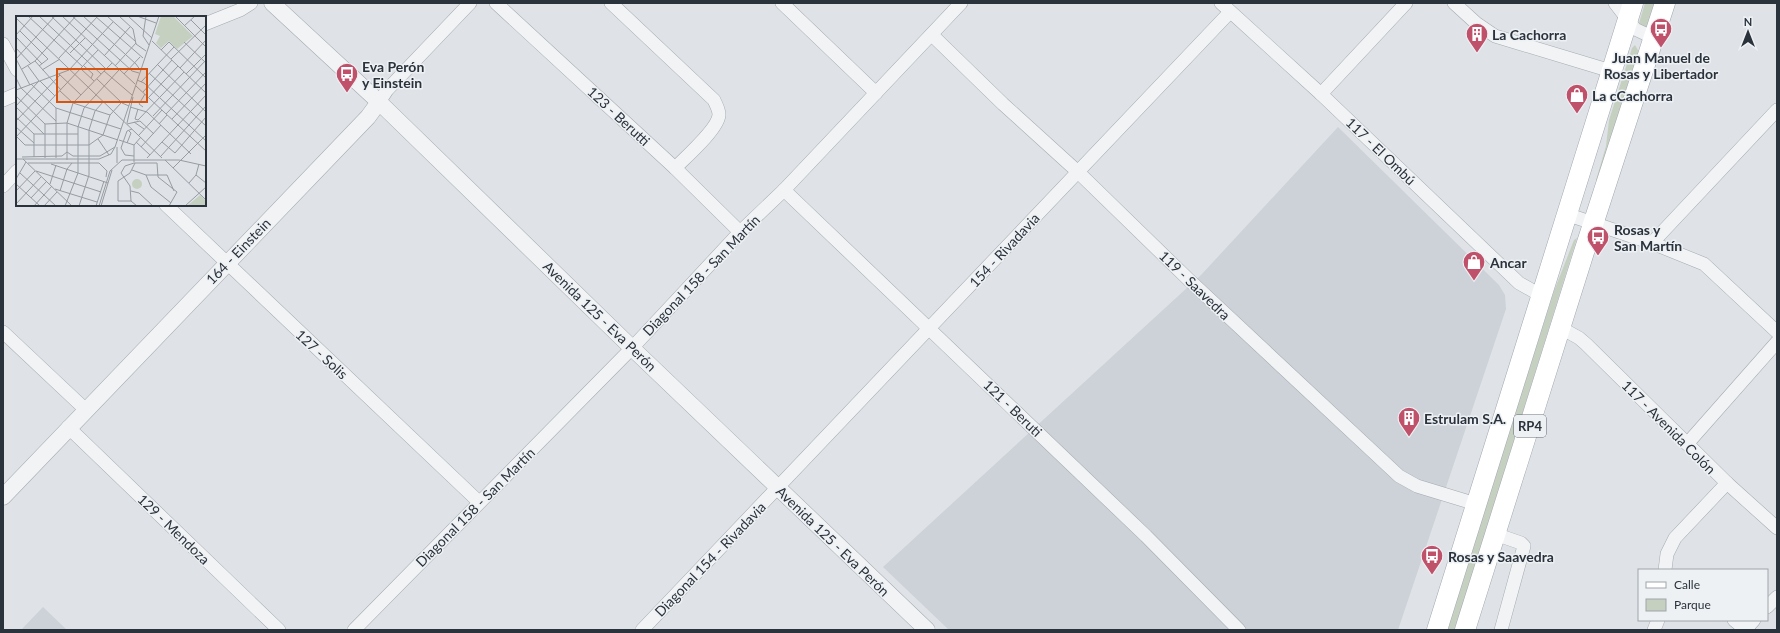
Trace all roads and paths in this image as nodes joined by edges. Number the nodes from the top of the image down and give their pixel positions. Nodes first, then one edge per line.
1 (251, 3) edge
2 (272, 3) edge
3 (470, 3) edge
4 (496, 3) edge
5 (611, 3) edge
6 (782, 3) edge
7 (962, 3) edge
8 (1406, 3) edge
9 (1454, 3) edge
10 (1615, 3) edge
11 (1665, 3) edge
12 (1225, 7) edge
13 (1630, 12) edge
14 (206, 24) edge
15 (932, 34) junction
16 (1654, 38) junction
17 (3, 44) edge
18 (16, 68) edge
19 (1611, 71) junction
20 (876, 93) junction
21 (16, 94) edge
22 (1321, 94) junction
23 (3, 100) edge
24 (379, 102) junction
25 (1777, 110) edge
26 (675, 168) junction
27 (16, 172) edge
28 (1078, 172) junction
29 (3, 186) edge
30 (784, 190) junction
31 (167, 206) edge
32 (1566, 214) junction
33 (1594, 222) junction
34 (740, 232) junction
35 (1652, 243) junction
36 (225, 263) junction
37 (1542, 296) junction
38 (1560, 328) junction
39 (929, 329) junction
40 (3, 332) edge
41 (1777, 332) edge
42 (1777, 342) edge
43 (632, 348) junction
44 (86, 410) junction
45 (68, 427) junction
46 (1687, 444) junction
47 (1726, 483) junction
48 (778, 488) junction
49 (3, 497) edge
50 (479, 502) junction
51 (1476, 504) junction
52 (1777, 528) edge
53 (1496, 534) junction
54 (1665, 569) edge
55 (1777, 597) edge
56 (1768, 606) edge
57 (1735, 621) edge
58 (1753, 621) edge
59 (925, 629) edge
60 (279, 630) edge
61 (354, 630) edge
62 (642, 630) edge
63 (1239, 630) edge
64 (1437, 630) edge
65 (1465, 630) edge
66 (1501, 630) edge
67 (1745, 630) edge

1 - 14 street
2 - 24 street, Avenida 125 - Eva Perón
3 - 24 street, 164 - Einstein
4 - 26 street, 123 - Berutti
5 - 26 street
6 - 20 street
7 - 15 street, Diagonal 158 - San Martín
8 - 22 street
9 - 19 street
10 - 13 street
11 - 16 main road, RP4
12 - 22 street, 117 - El Ombú
12 - 28 street, 154 - Rivadavia
13 - 16 street
13 - 19 main road, RP4
15 - 20 street, Diagonal 158 - San Martín
15 - 28 street, 119 - Saavedra
16 - 33 main road, RP4
17 - 18 street
19 - 32 main road, RP4
20 - 30 street, Diagonal 158 - San Martín
21 - 23 street
22 - 37 street, 117 - El Ombú
24 - 36 street, 164 - Einstein
24 - 43 street, Avenida 125 - Eva Perón
25 - 35 street
26 - 34 street, 123 - Berutti
27 - 29 street
28 - 39 street, 154 - Rivadavia
28 - 51 street, 119 - Saavedra
30 - 34 street, Diagonal 158 - San Martín
30 - 39 street, 121 - Beruti
31 - 36 street, 127 - Solis
32 - 33 street
32 - 37 main road, RP4
33 - 35 street
33 - 38 main road, RP4
34 - 43 street, Diagonal 158 - San Martín
35 - 41 street
36 - 44 street, 164 - Einstein
36 - 50 street, 127 - Solis
37 - 51 main road, RP4
38 - 46 street, 117 - Avenida Colón
38 - 53 main road, RP4
39 - 48 street, 154 - Rivadavia
39 - 63 street, 121 - Beruti
40 - 44 street
42 - 46 street
43 - 48 street, Avenida 125 - Eva Perón
43 - 50 street, Diagonal 158 - San Martín
44 - 45 street, 164 - Einstein
45 - 49 street, 164 - Einstein
45 - 60 street, 129 - Mendoza
46 - 47 street, 117 - Avenida Colón
47 - 52 street, 117 - Avenida Colón
47 - 54 street
48 - 59 street, Avenida 125 - Eva Perón
48 - 62 street, Diagonal 154 - Rivadavia
50 - 61 street, Diagonal 158 - San Martín
51 - 64 main road, RP4
53 - 65 main road, RP4
53 - 66 street
55 - 56 street
57 - 67 street
58 - 67 street

